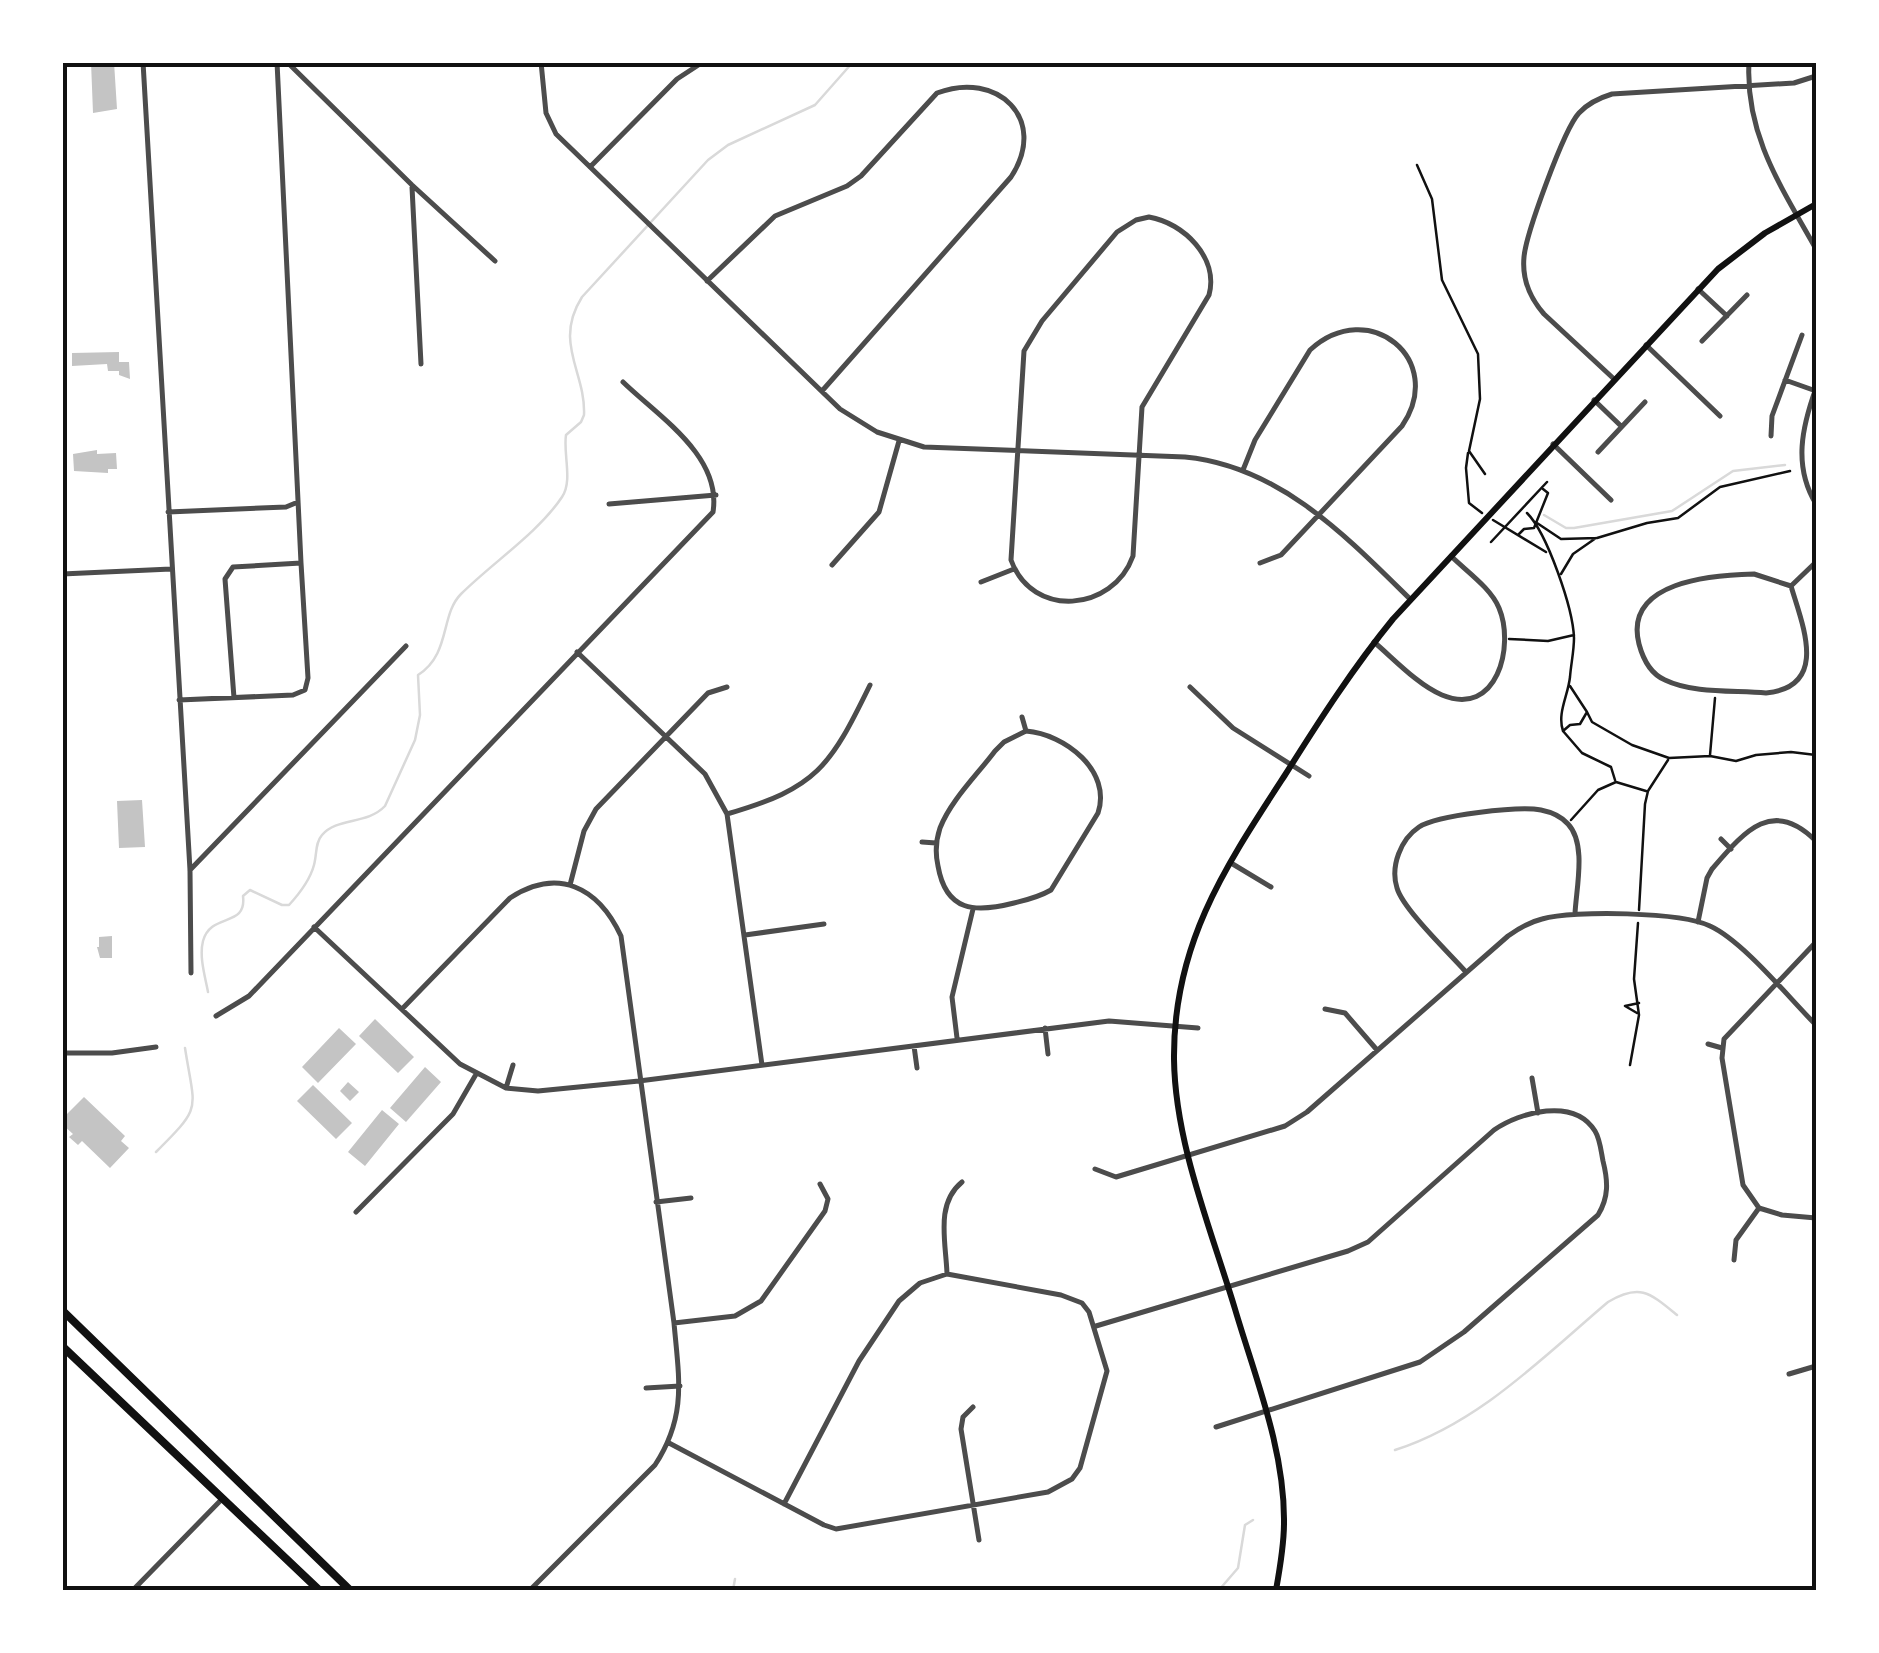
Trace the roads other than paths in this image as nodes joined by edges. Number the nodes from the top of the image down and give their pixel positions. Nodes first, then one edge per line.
1 (144, 62) edge
2 (277, 62) edge
3 (287, 62) edge
4 (541, 62) edge
5 (703, 62) edge
6 (1748, 62) edge
7 (1816, 76) edge
8 (1748, 86) junction
9 (590, 167) junction
10 (412, 186) junction
11 (1816, 204) edge
12 (1796, 214) junction
13 (1816, 249) edge
14 (495, 261) dead end
15 (707, 280) junction
16 (1698, 289) junction
17 (1748, 294) dead end
18 (1727, 316) junction
19 (1802, 335) dead end
20 (1702, 341) dead end
21 (1646, 344) junction
22 (421, 364) dead end
23 (1614, 378) junction
24 (1786, 380) junction
25 (622, 382) dead end
26 (1816, 390) edge
27 (822, 391) junction
28 (1594, 400) junction
29 (1645, 402) dead end
30 (1720, 416) dead end
31 (1622, 426) junction
32 (1771, 436) dead end
33 (900, 441) junction
34 (1553, 444) junction
35 (1018, 451) junction
36 (1598, 452) dead end
37 (1137, 455) junction
38 (1243, 470) junction
39 (716, 495) junction
40 (1611, 500) dead end
41 (298, 502) junction
42 (609, 504) dead end
43 (1816, 504) edge
44 (168, 512) junction
45 (1318, 514) junction
46 (1450, 556) junction
47 (1816, 562) edge
48 (301, 563) junction
49 (1260, 563) dead end
50 (832, 565) dead end
51 (171, 569) junction
52 (1014, 569) junction
53 (62, 574) edge
54 (980, 582) dead end
55 (1791, 586) junction
56 (1410, 600) junction
57 (1374, 642) junction
58 (406, 646) dead end
59 (577, 652) junction
60 (870, 686) dead end
61 (727, 687) dead end
62 (1190, 687) dead end
63 (234, 698) junction
64 (179, 700) junction
65 (1022, 718) dead end
66 (1026, 731) junction
67 (665, 736) junction
68 (1291, 765) junction
69 (1309, 776) dead end
70 (727, 814) junction
71 (1721, 840) dead end
72 (1816, 841) edge
73 (922, 842) dead end
74 (936, 843) junction
75 (1731, 848) junction
76 (62, 850) edge
77 (1229, 862) junction
78 (190, 870) junction
79 (570, 884) junction
80 (1271, 887) dead end
81 (973, 909) junction
82 (1575, 914) junction
83 (1698, 922) junction
84 (824, 924) dead end
85 (314, 927) junction
86 (744, 935) junction
87 (62, 940) edge
88 (1816, 942) edge
89 (1465, 971) junction
90 (191, 974) dead end
91 (1775, 984) junction
92 (402, 1009) junction
93 (1325, 1009) dead end
94 (216, 1016) dead end
95 (1816, 1025) edge
96 (1175, 1026) junction
97 (1044, 1028) junction
98 (1198, 1028) dead end
99 (957, 1038) junction
100 (1708, 1044) dead end
101 (913, 1045) junction
102 (156, 1047) dead end
103 (1722, 1048) junction
104 (1377, 1050) junction
105 (1048, 1054) dead end
106 (64, 1056) edge
107 (513, 1065) dead end
108 (762, 1065) junction
109 (917, 1068) dead end
110 (476, 1075) junction
111 (1532, 1078) dead end
112 (639, 1082) junction
113 (506, 1088) junction
114 (1538, 1113) junction
115 (1189, 1156) junction
116 (1095, 1169) dead end
117 (962, 1182) dead end
118 (820, 1184) dead end
119 (691, 1198) dead end
120 (656, 1202) junction
121 (1760, 1208) junction
122 (356, 1212) dead end
123 (1816, 1218) edge
124 (1734, 1260) dead end
125 (947, 1274) junction
126 (1228, 1286) junction
127 (62, 1310) edge
128 (674, 1323) junction
129 (1096, 1326) junction
130 (62, 1346) edge
131 (1816, 1366) edge
132 (1789, 1374) dead end
133 (680, 1386) junction
134 (646, 1388) dead end
135 (973, 1407) dead end
136 (1266, 1412) junction
137 (1216, 1427) dead end
138 (669, 1444) junction
139 (223, 1498) junction
140 (784, 1504) junction
141 (973, 1505) junction
142 (979, 1540) dead end
143 (134, 1590) edge
144 (320, 1590) edge
145 (350, 1590) edge
146 (530, 1590) edge
147 (1276, 1590) edge

1 - 44 street
2 - 41 street
3 - 10 street
4 - 9 street
5 - 9 street
6 - 8 street
7 - 8 street
8 - 12 street
8 - 23 street
9 - 15 street
10 - 14 street
10 - 22 street
11 - 12 main road
12 - 13 street
12 - 16 main road
15 - 27 street
15 - 27 street
16 - 18 street
16 - 21 main road
17 - 18 street
18 - 20 street
19 - 24 street
21 - 23 main road
21 - 30 street
23 - 28 main road
24 - 26 street
24 - 32 street
25 - 39 street
26 - 43 street
27 - 33 street
28 - 31 street
28 - 34 main road
29 - 31 street
31 - 36 street
33 - 35 street
33 - 50 street
34 - 40 street
34 - 46 main road
35 - 37 street
35 - 37 street
35 - 52 street
37 - 38 street
37 - 52 street
38 - 45 street
38 - 45 street
39 - 42 street
39 - 59 street
41 - 44 street
41 - 48 street
44 - 51 street
45 - 49 street
45 - 56 street
46 - 56 main road
46 - 57 street
47 - 55 street
48 - 63 street
48 - 63 street
51 - 53 street
51 - 64 street
52 - 54 street
55 - 55 street
56 - 57 main road
57 - 68 main road
58 - 78 street
59 - 67 street
59 - 85 street
60 - 70 street
61 - 67 street
62 - 68 street
63 - 64 street
64 - 78 street
65 - 66 street
66 - 74 street
66 - 81 street
67 - 70 street
67 - 79 street
68 - 69 street
68 - 77 main road
70 - 86 street
71 - 75 street
72 - 75 street
73 - 74 street
74 - 81 street
75 - 83 street
76 - 87 main road
77 - 80 street
77 - 96 main road
78 - 90 street
79 - 92 street
79 - 112 street
81 - 99 street
82 - 83 street
82 - 89 street
82 - 89 street
83 - 91 street
84 - 86 street
85 - 92 street
85 - 94 street
86 - 108 street
88 - 91 street
89 - 104 street
91 - 95 street
91 - 103 street
92 - 110 street
93 - 104 street
96 - 97 street
96 - 98 street
96 - 115 main road
97 - 99 street
97 - 105 street
99 - 101 street
100 - 103 street
101 - 108 street
101 - 109 street
102 - 106 street
103 - 121 street
104 - 115 street
107 - 113 street
108 - 112 street
110 - 113 street
110 - 122 street
111 - 114 street
112 - 113 street
112 - 120 street
114 - 126 street
114 - 136 street
115 - 116 street
115 - 126 main road
117 - 125 street
118 - 128 street
119 - 120 street
120 - 128 street
121 - 123 street
121 - 124 street
125 - 129 street
125 - 140 street
126 - 129 street
126 - 136 main road
127 - 145 main road
128 - 133 street
129 - 141 street
130 - 139 main road
131 - 132 street
133 - 134 street
133 - 138 street
135 - 141 street
136 - 137 street
136 - 147 main road
138 - 140 street
138 - 146 street
139 - 143 street
139 - 144 main road
140 - 141 street
141 - 142 street

